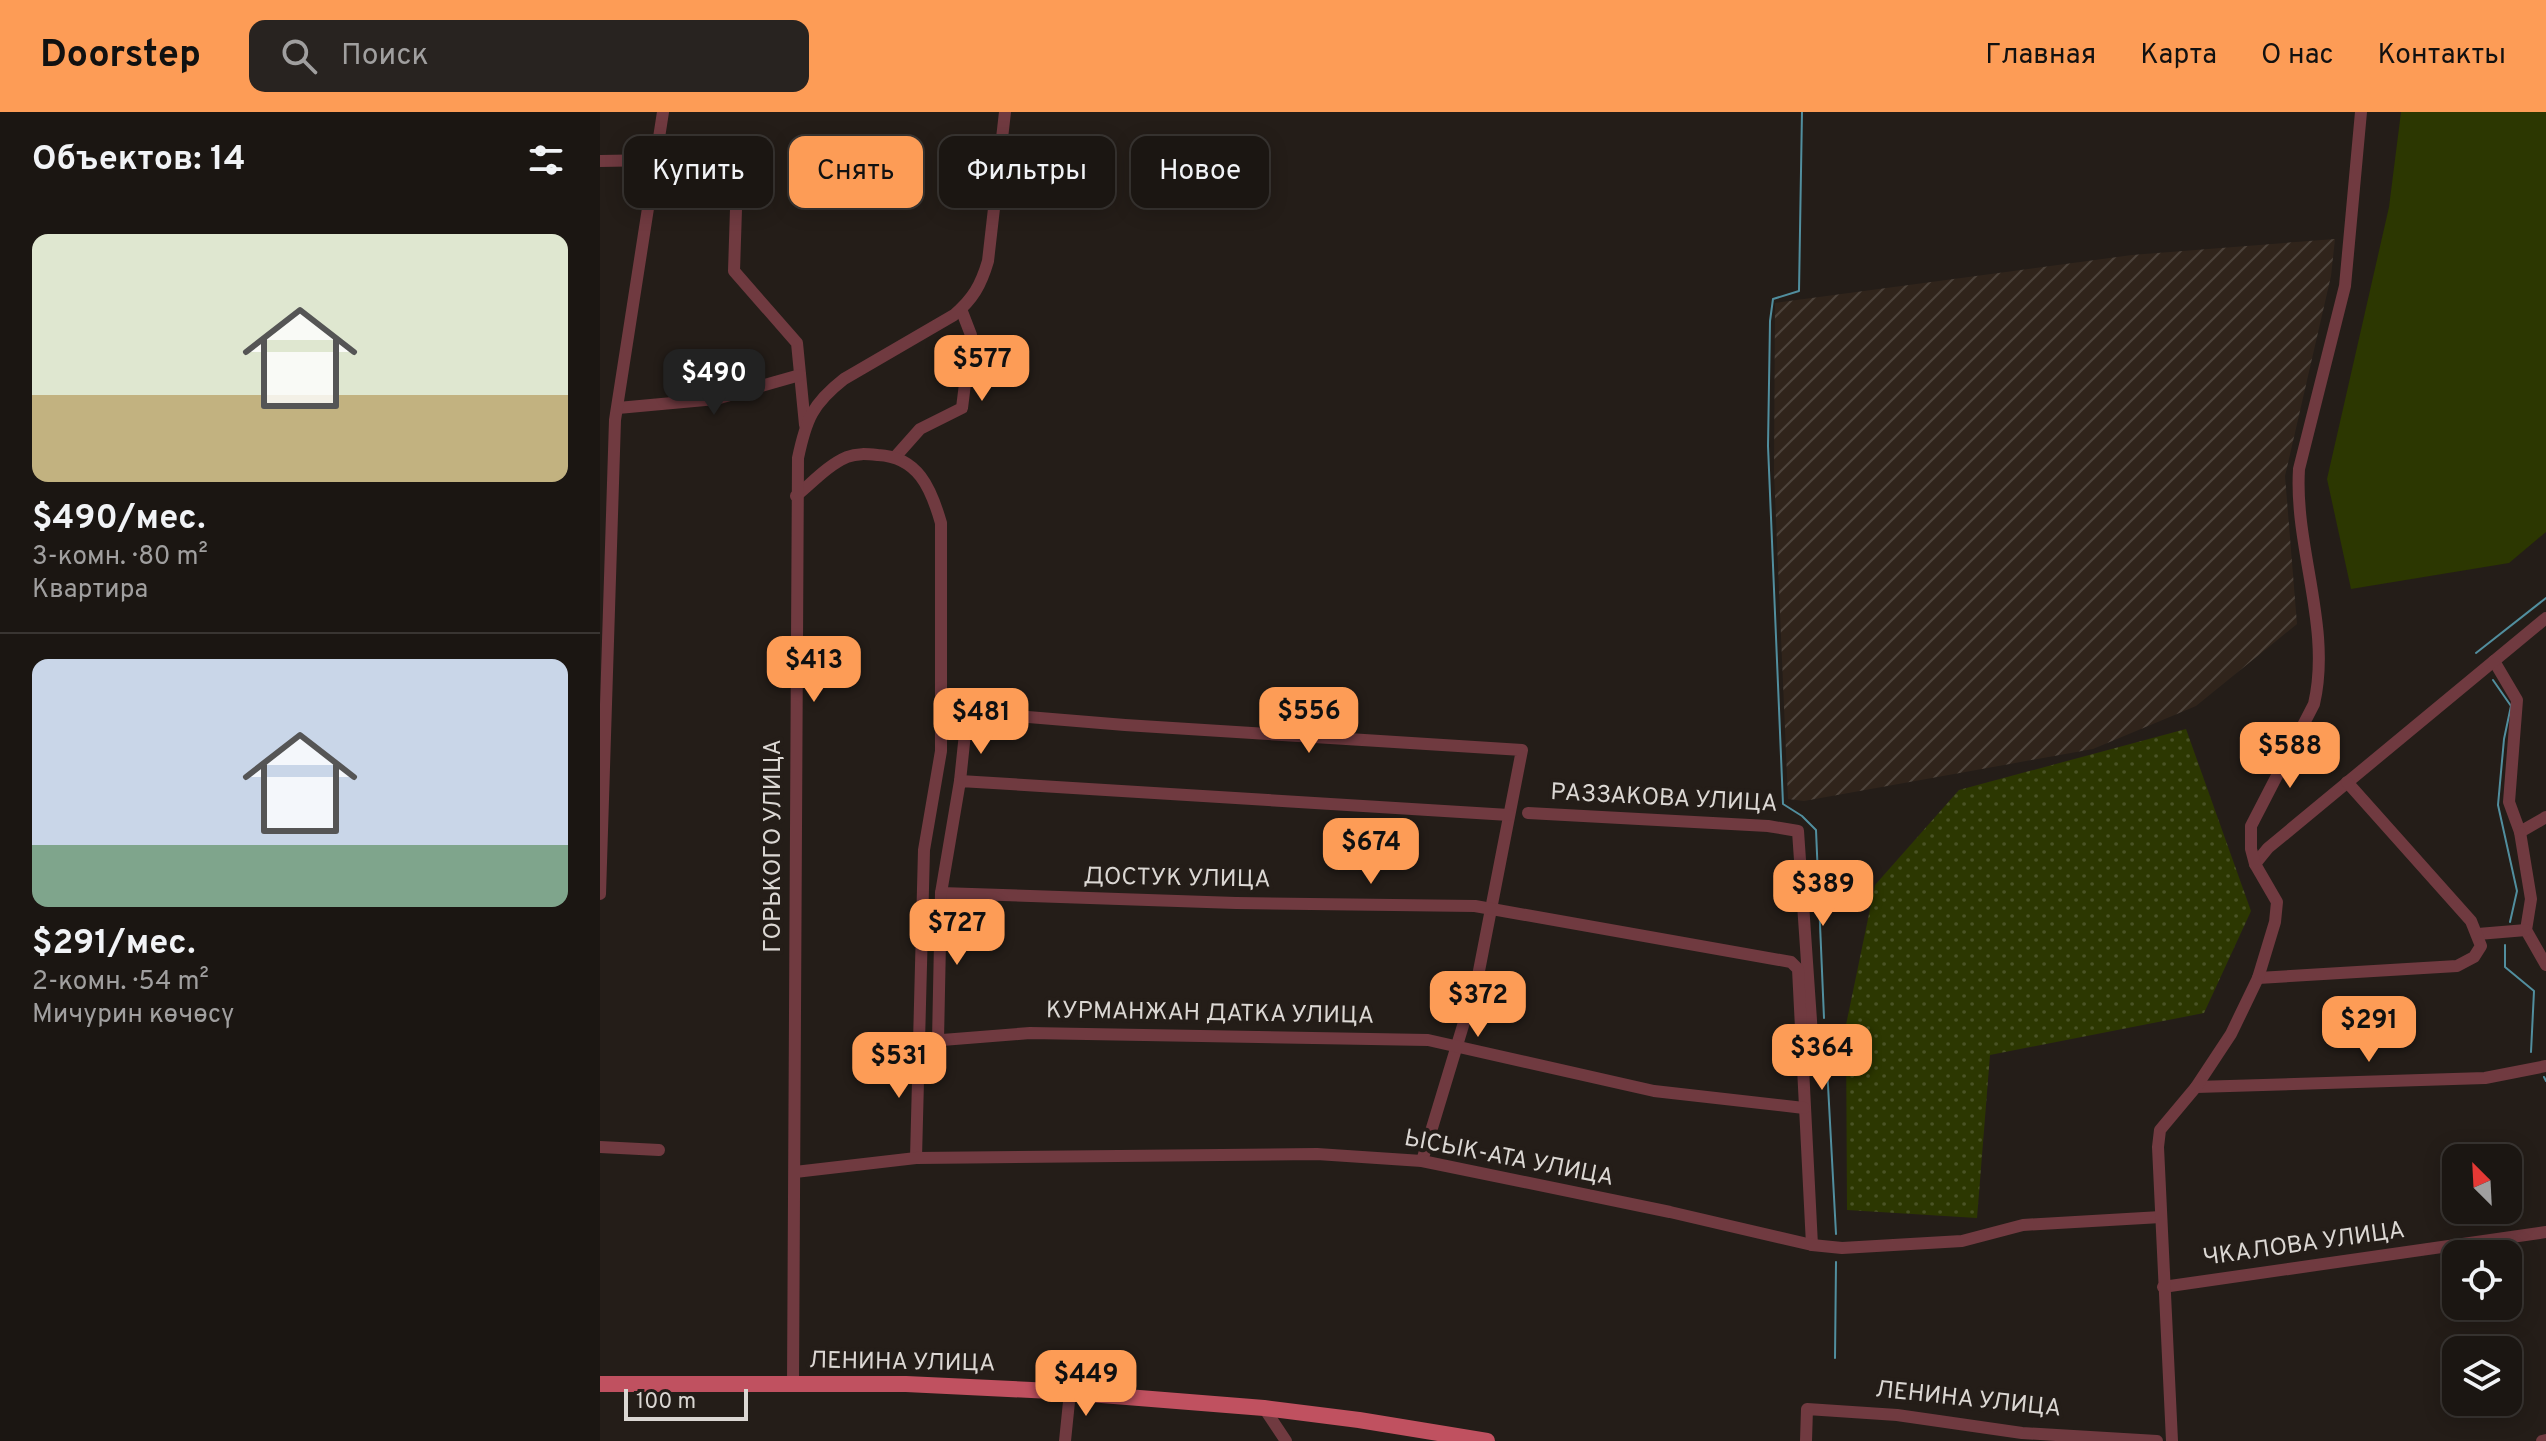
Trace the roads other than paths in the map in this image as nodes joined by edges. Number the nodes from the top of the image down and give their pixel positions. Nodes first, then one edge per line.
1 (663, 112) edge
2 (1005, 112) edge
3 (2361, 112) edge
4 (660, 136) edge
5 (600, 161) edge
6 (624, 161) edge
7 (649, 208) edge
8 (736, 209) dead end
9 (961, 309) junction
10 (800, 375) junction
11 (618, 408) junction
12 (805, 425) junction
13 (896, 456) junction
14 (796, 496) junction
15 (2546, 618) edge
16 (2494, 661) junction
17 (960, 781) junction
18 (2347, 782) junction
19 (1528, 813) dead end
20 (1509, 815) junction
21 (2546, 817) edge
22 (2520, 832) junction
23 (2255, 864) junction
24 (941, 893) junction
25 (600, 894) edge
26 (1491, 907) junction
27 (2526, 930) junction
28 (2478, 934) junction
29 (2546, 965) edge
30 (2258, 978) junction
31 (1802, 1039) junction
32 (938, 1040) junction
33 (917, 1042) junction
34 (1457, 1046) junction
35 (2546, 1066) edge
36 (2196, 1087) junction
37 (1804, 1108) junction
38 (600, 1147) edge
39 (659, 1150) dead end
40 (916, 1158) junction
41 (1422, 1161) junction
42 (795, 1172) junction
43 (2161, 1217) junction
44 (2546, 1232) edge
45 (1812, 1245) junction
46 (2163, 1287) junction
47 (600, 1384) edge
48 (793, 1384) junction
49 (1070, 1392) junction
50 (1264, 1408) junction
51 (1065, 1441) edge
52 (1286, 1441) edge
53 (1487, 1441) edge
54 (1806, 1441) edge
55 (2157, 1441) edge
56 (2172, 1441) edge

1 - 4 street
2 - 9 street, ГОРЬКОГО УЛИЦА
3 - 23 street
5 - 6 street
7 - 11 street
8 - 10 street
9 - 12 street, ГОРЬКОГО УЛИЦА
9 - 13 street
10 - 11 street
10 - 12 street
11 - 25 street
12 - 14 street, ГОРЬКОГО УЛИЦА
13 - 14 street
13 - 33 street
14 - 42 street, ГОРЬКОГО УЛИЦА
15 - 16 street
16 - 18 street
16 - 22 street
17 - 20 street
17 - 20 street, РАЗЗАКОВА УЛИЦА
17 - 24 street
18 - 23 street
18 - 28 street
19 - 31 street, РАЗЗАКОВА УЛИЦА
20 - 26 street, РАЗЗАКОВА УЛИЦА
21 - 22 street
22 - 27 street
23 - 30 street
24 - 26 street, ДОСТУК УЛИЦА
24 - 32 street
26 - 31 street, ДОСТУК УЛИЦА
26 - 34 street, РАЗЗАКОВА УЛИЦА
27 - 28 street
27 - 29 street
28 - 30 street
30 - 36 street
31 - 37 street
32 - 33 street, КУРМАНЖАН ДАТКА УЛИЦА
32 - 34 street, КУРМАНЖАН ДАТКА УЛИЦА
33 - 40 street
34 - 37 street, КУРМАНЖАН ДАТКА УЛИЦА
34 - 41 street, РАЗЗАКОВА УЛИЦА
35 - 36 street
36 - 43 street
37 - 45 street
38 - 39 street
40 - 41 street, ЫСЫК-АТА УЛИЦА
40 - 42 street, ЫСЫК-АТА УЛИЦА
41 - 45 street, ЫСЫК-АТА УЛИЦА
42 - 48 street, ГОРЬКОГО УЛИЦА
43 - 45 street, ЫСЫК-АТА УЛИЦА
43 - 46 street
44 - 46 street, ЧКАЛОВА УЛИЦА
46 - 56 street
47 - 48 main road, ЛЕНИНА УЛИЦА
48 - 49 main road, ЛЕНИНА УЛИЦА
49 - 50 main road, ЛЕНИНА УЛИЦА
49 - 51 street
50 - 52 street
50 - 53 main road, ЛЕНИНА УЛИЦА
54 - 55 street, ЛЕНИНА УЛИЦА

